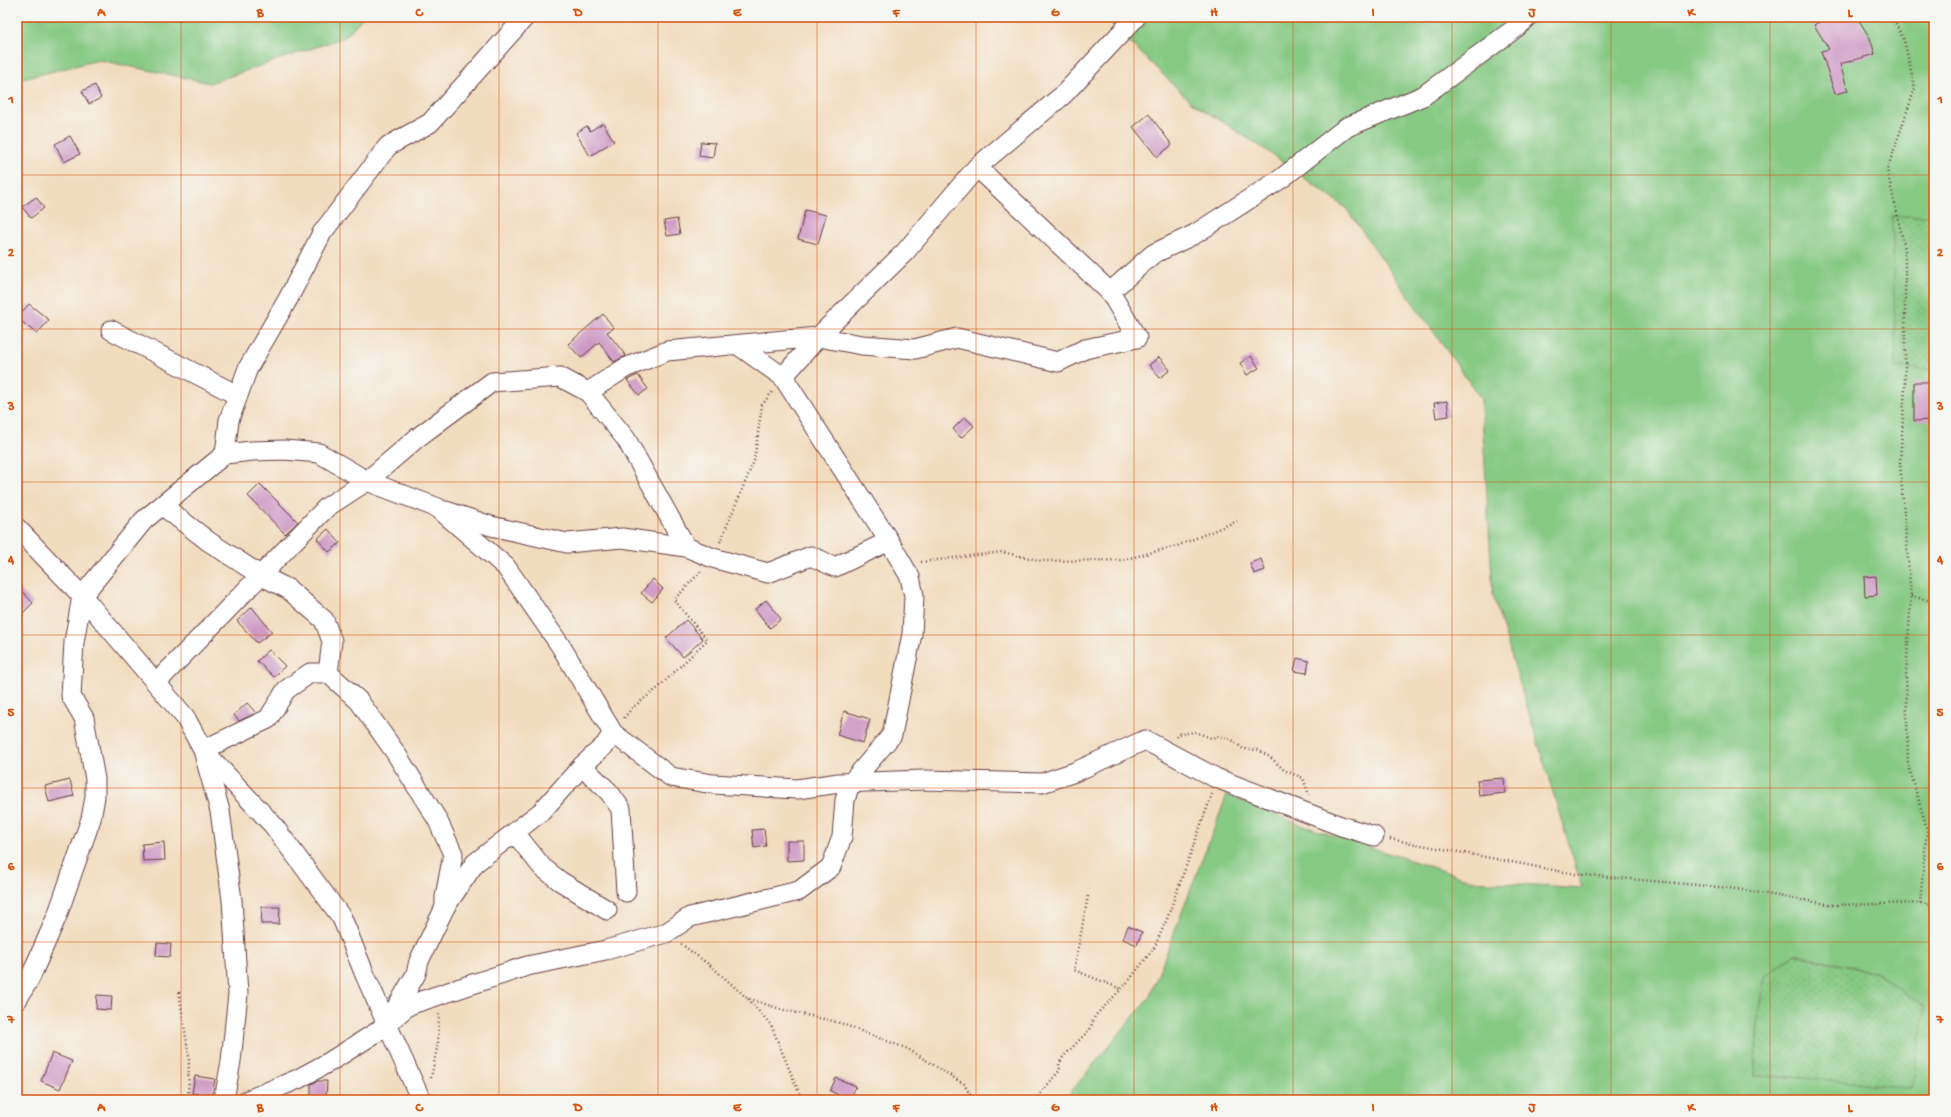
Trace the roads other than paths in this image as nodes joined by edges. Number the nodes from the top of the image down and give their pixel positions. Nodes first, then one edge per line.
1 (525, 17) edge
2 (1136, 17) edge
3 (1528, 17) edge
4 (977, 167) junction
5 (1110, 292) junction
6 (111, 330) dead end
7 (818, 337) junction
8 (738, 345) junction
9 (783, 377) junction
10 (588, 392) junction
11 (237, 395) junction
12 (225, 454) junction
13 (367, 481) junction
14 (163, 506) junction
15 (438, 508) junction
16 (17, 528) edge
17 (889, 541) junction
18 (686, 547) junction
19 (260, 575) junction
20 (82, 596) junction
21 (328, 673) junction
22 (157, 682) junction
23 (613, 733) junction
24 (204, 750) junction
25 (582, 766) junction
26 (850, 784) junction
27 (515, 833) junction
28 (1374, 836) road end
29 (626, 892) dead end
30 (445, 907) junction
31 (607, 910) dead end
32 (17, 1000) edge
33 (388, 1024) junction
34 (224, 1100) edge
35 (248, 1100) edge
36 (421, 1100) edge

1 - 11 street
2 - 4 street
3 - 5 street
4 - 5 street
4 - 7 street
5 - 7 street
6 - 11 street
7 - 8 street
7 - 9 street
8 - 9 street
8 - 10 street
9 - 17 street
10 - 13 street
10 - 18 street
11 - 12 street
12 - 13 street
12 - 14 street
13 - 15 street
13 - 19 street
14 - 19 street
14 - 20 street
15 - 18 street
15 - 23 street
16 - 20 street
17 - 18 street
17 - 26 street
19 - 21 street
19 - 22 street
20 - 22 street
20 - 32 street
21 - 24 street
21 - 30 street
22 - 24 street
23 - 25 street
23 - 26 street
24 - 33 street
24 - 34 street
25 - 27 street
25 - 29 street
26 - 28 street
26 - 33 street
27 - 30 street
27 - 31 street
30 - 33 street
33 - 35 street
33 - 36 street

